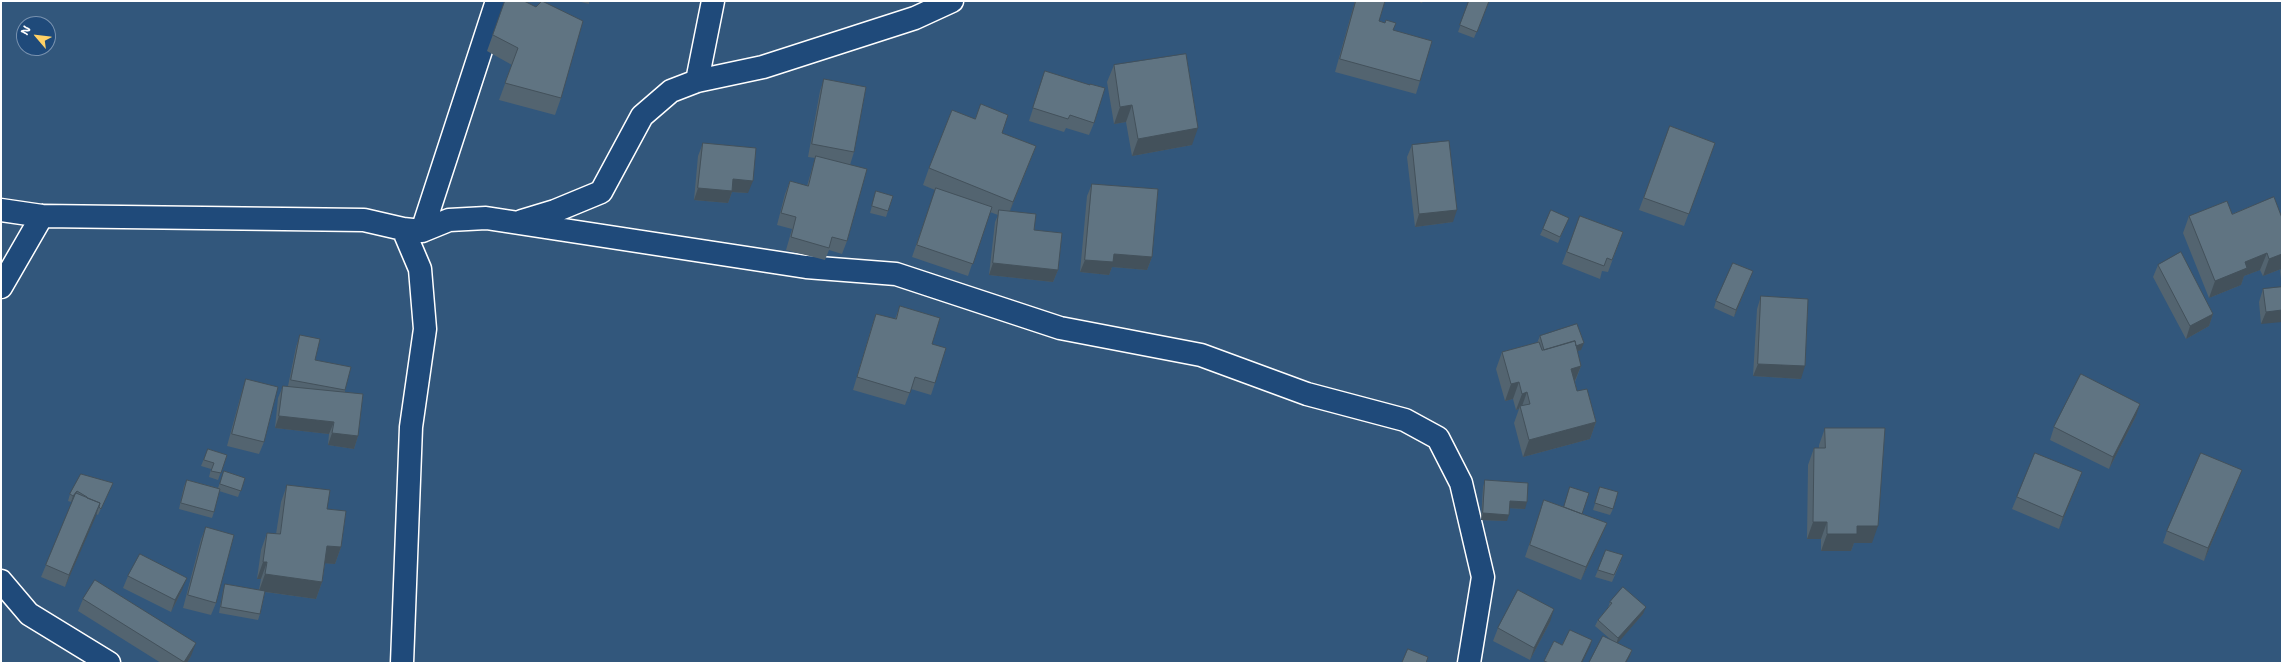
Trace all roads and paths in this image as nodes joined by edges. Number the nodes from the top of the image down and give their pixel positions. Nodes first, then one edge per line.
1 (497, 1) edge
2 (713, 1) edge
3 (952, 1) edge
4 (697, 81) junction
5 (1, 210) edge
6 (42, 216) junction
7 (516, 223) junction
8 (413, 230) junction
9 (1, 286) edge
10 (1, 581) edge
11 (108, 663) edge
12 (402, 663) edge
13 (1469, 663) edge

1 - 8 street
2 - 4 street
3 - 4 street
4 - 7 street
5 - 6 street
6 - 8 street
6 - 9 street
7 - 8 street
7 - 13 street
8 - 12 street
10 - 11 street

